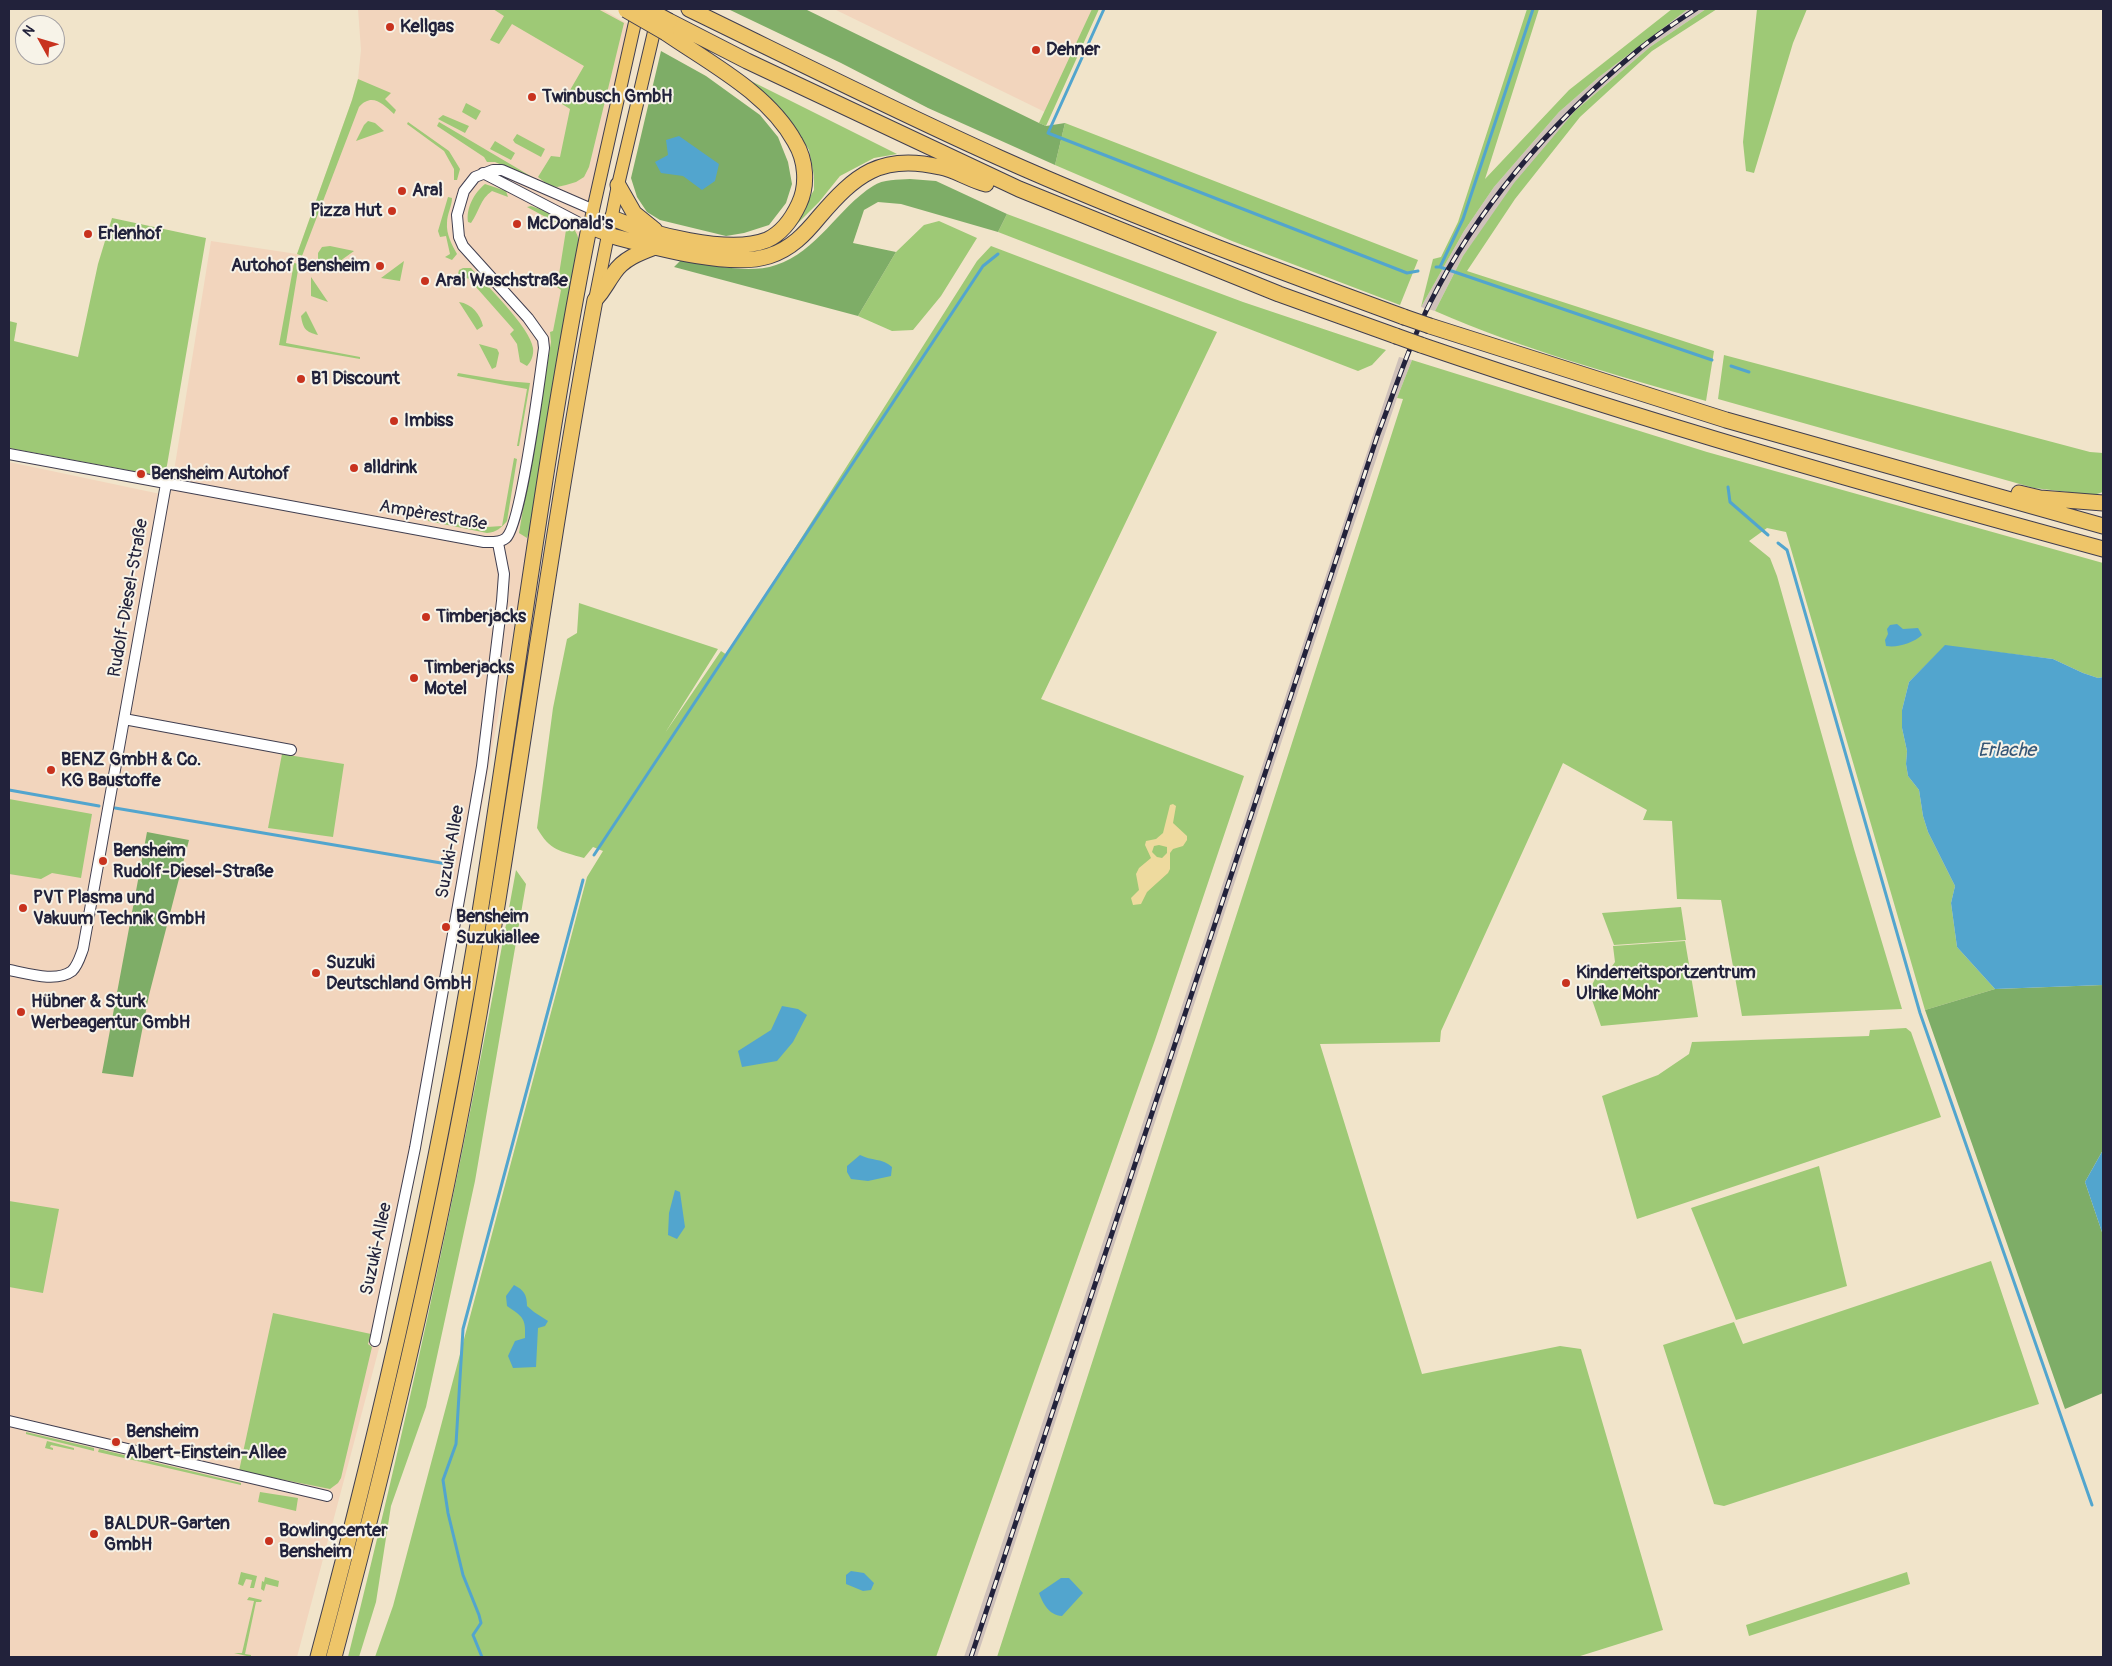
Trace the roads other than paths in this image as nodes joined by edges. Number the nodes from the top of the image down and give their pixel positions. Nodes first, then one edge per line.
1 (629, 9) edge
2 (647, 9) edge
3 (659, 9) edge
4 (689, 9) edge
5 (668, 27) junction
6 (483, 173) junction
7 (618, 185) junction
8 (1019, 189) junction
9 (594, 210) junction
10 (612, 218) junction
11 (589, 228) junction
12 (608, 235) junction
13 (657, 240) junction
14 (595, 300) junction
15 (9, 454) edge
16 (166, 484) junction
17 (1969, 489) junction
18 (2103, 503) edge
19 (2103, 526) edge
20 (498, 542) junction
21 (2103, 550) edge
22 (124, 719) junction
23 (291, 750) dead end
24 (9, 970) edge
25 (375, 1341) dead end
26 (9, 1421) edge
27 (327, 1496) dead end
28 (318, 1657) edge
29 (334, 1657) edge

1 - 5 highway, bridge
1 - 9 main road
2 - 5 highway, bridge
3 - 7 main road
4 - 17 highway, bridge
5 - 8 highway
5 - 13 highway
6 - 9 street
6 - 11 street
6 - 20 street, Ampèrestraße
7 - 10 main road
7 - 13 highway
8 - 13 highway
8 - 21 highway, bridge
9 - 10 main road
9 - 11 main road
10 - 12 main road
10 - 13 highway
11 - 12 main road
11 - 28 highway
12 - 13 highway
12 - 14 main road
13 - 14 highway
14 - 29 highway
15 - 16 street, Ampèrestraße
16 - 20 street, Ampèrestraße
16 - 22 street, Rudolf-Diesel-Straße
17 - 18 highway
17 - 19 highway
20 - 25 street, Suzuki-Allee
22 - 23 street
22 - 24 street, Rudolf-Diesel-Straße
26 - 27 street

